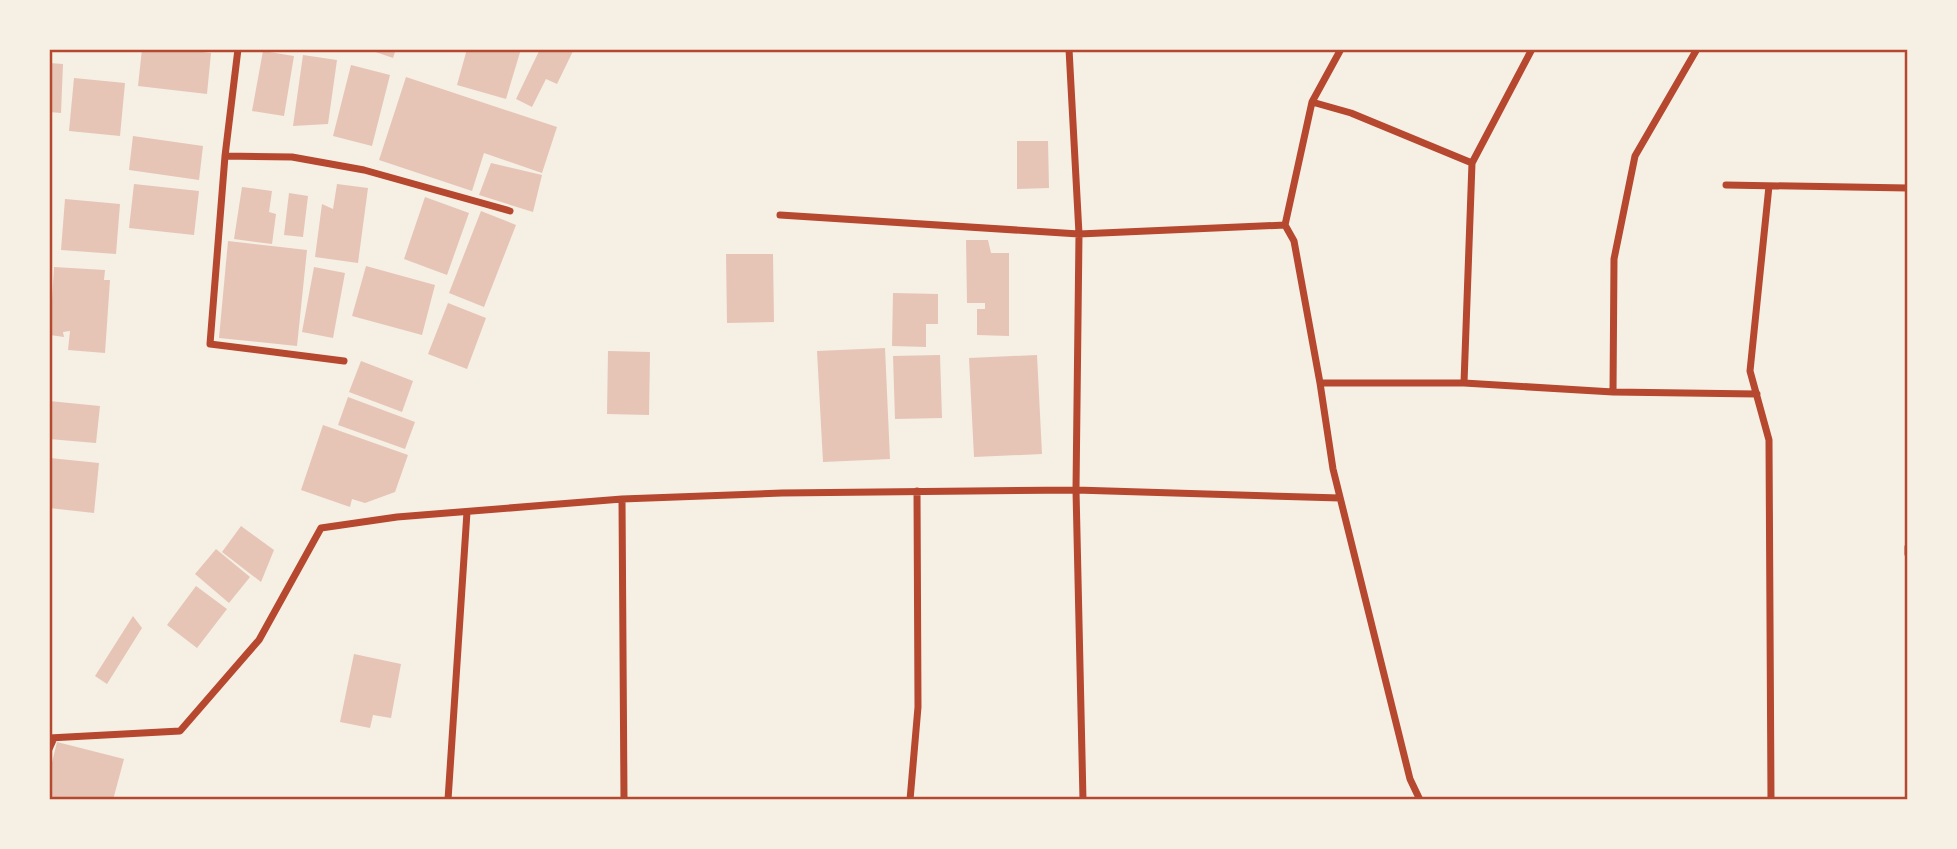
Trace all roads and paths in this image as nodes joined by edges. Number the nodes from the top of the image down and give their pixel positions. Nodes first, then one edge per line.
1 (238, 49) edge
2 (1069, 49) edge
3 (1341, 49) edge
4 (1532, 49) edge
5 (1697, 49) edge
6 (1312, 102) junction
7 (225, 156) junction
8 (1472, 163) junction
9 (1726, 185) dead end
10 (1769, 186) junction
11 (1908, 188) edge
12 (510, 211) dead end
13 (780, 215) dead end
14 (1285, 225) junction
15 (1079, 234) junction
16 (344, 361) dead end
17 (1320, 383) junction
18 (1464, 383) junction
19 (1613, 392) junction
20 (1757, 394) junction
21 (1076, 490) junction
22 (917, 491) junction
23 (1340, 498) junction
24 (622, 499) junction
25 (467, 512) junction
26 (1908, 547) edge
27 (1908, 554) edge
28 (51, 738) edge
29 (49, 749) edge
30 (448, 800) edge
31 (624, 800) edge
32 (910, 800) edge
33 (1083, 800) edge
34 (1420, 800) edge
35 (1771, 800) edge

1 - 7 street
2 - 15 street
3 - 6 street
4 - 8 street
5 - 19 street
6 - 8 street
6 - 14 street
7 - 12 street
7 - 16 street
8 - 18 street
9 - 10 street
10 - 11 street
10 - 20 street
13 - 15 street
14 - 15 street
14 - 17 street
15 - 21 street
17 - 18 street
17 - 23 street
18 - 19 street
19 - 20 street
20 - 35 street
21 - 22 street
21 - 23 street
21 - 33 street
22 - 24 street
22 - 32 street
23 - 34 street
24 - 25 street
24 - 31 street
25 - 28 street
25 - 30 street
26 - 27 street
28 - 29 street

